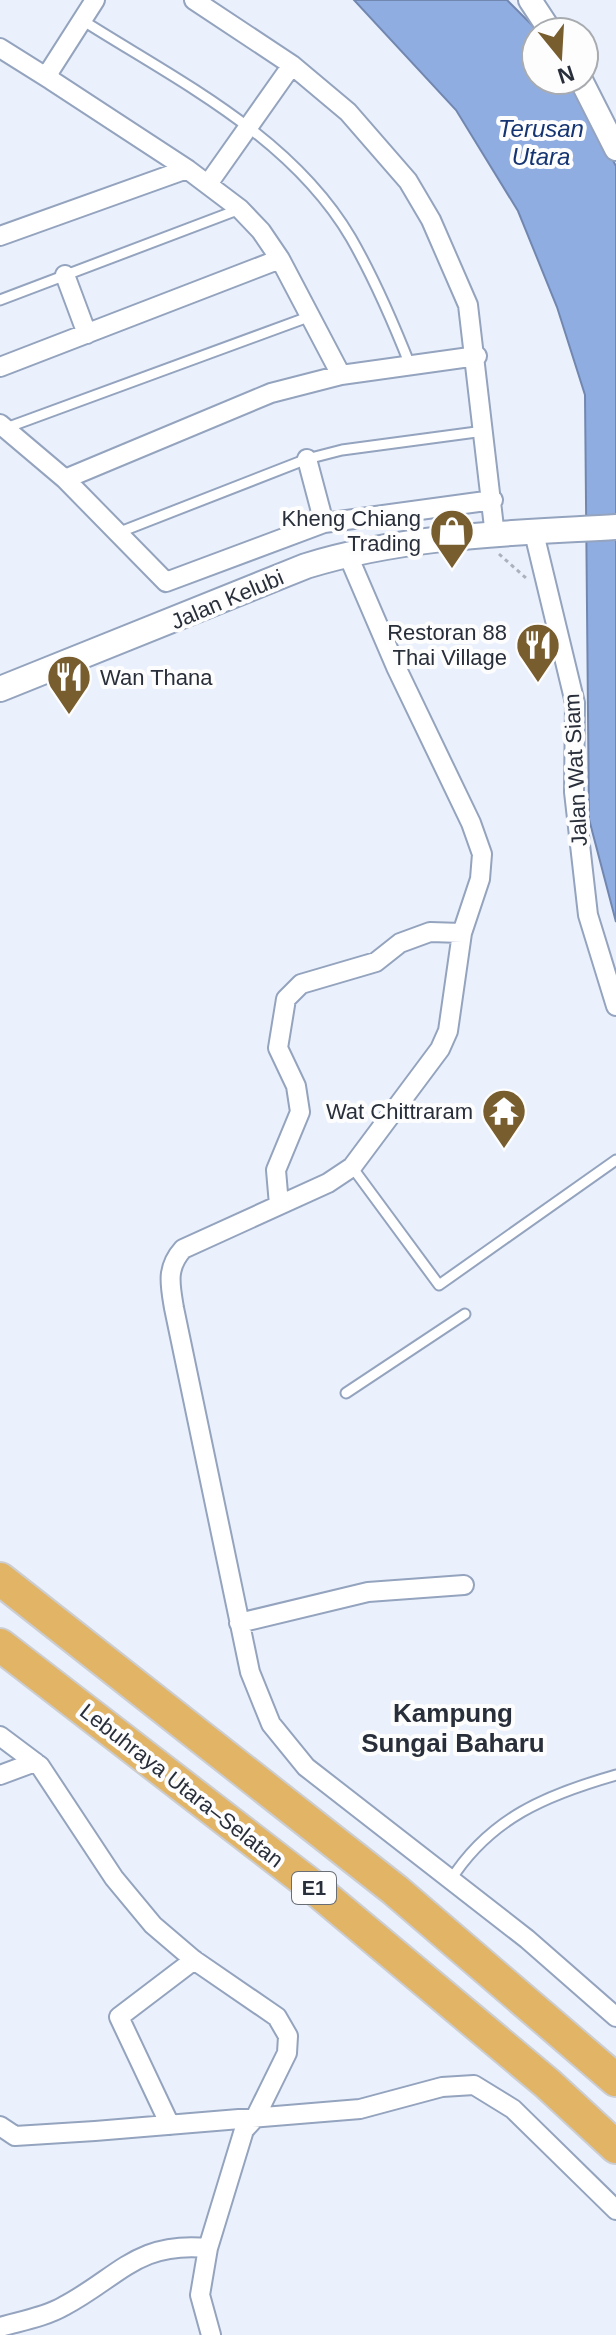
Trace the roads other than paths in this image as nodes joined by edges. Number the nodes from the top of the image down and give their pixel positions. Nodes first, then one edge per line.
1 (95, 0) edge
2 (194, 0) edge
3 (82, 20) junction
4 (0, 48) edge
5 (292, 65) junction
6 (51, 80) junction
7 (589, 96) edge
8 (247, 126) junction
9 (616, 149) edge
10 (187, 169) junction
11 (208, 184) junction
12 (240, 209) junction
13 (0, 236) edge
14 (280, 259) junction
15 (65, 275) junction
16 (0, 300) edge
17 (311, 316) junction
18 (87, 334) junction
19 (477, 356) junction
20 (410, 365) junction
21 (0, 367) edge
22 (341, 375) junction
23 (3, 426) edge
24 (484, 431) junction
25 (307, 459) junction
26 (65, 479) junction
27 (493, 500) junction
28 (324, 523) junction
29 (616, 527) edge
30 (120, 532) junction
31 (546, 532) junction
32 (294, 533) junction
33 (495, 536) junction
34 (347, 553) junction
35 (306, 566) junction
36 (0, 689) edge
37 (462, 933) junction
38 (616, 1006) edge
39 (616, 1160) edge
40 (352, 1167) junction
41 (279, 1205) junction
42 (465, 1314) dead end
43 (346, 1393) dead end
44 (0, 1579) edge
45 (464, 1585) dead end
46 (239, 1623) junction
47 (0, 1645) edge
48 (0, 1736) edge
49 (35, 1762) junction
50 (0, 1775) edge
51 (616, 1775) edge
52 (450, 1881) junction
53 (194, 1960) junction
54 (614, 2012) edge
55 (616, 2080) edge
56 (255, 2118) junction
57 (170, 2125) junction
58 (0, 2126) edge
59 (616, 2147) edge
60 (616, 2210) edge
61 (208, 2248) junction
62 (0, 2327) edge
63 (211, 2335) edge

1 - 3 street
2 - 5 street
3 - 6 street
3 - 8 lane
4 - 6 street
5 - 8 street
5 - 19 street
6 - 10 street
7 - 9 street
8 - 11 street
8 - 20 lane
10 - 11 street
10 - 13 street
11 - 12 street
12 - 14 street
12 - 15 lane
14 - 17 street
14 - 18 street
15 - 16 lane
15 - 18 street
17 - 22 street
17 - 23 lane
18 - 21 street
19 - 20 street
19 - 24 street
20 - 22 street
22 - 26 street
23 - 26 street
24 - 25 lane
24 - 27 street
25 - 28 street
25 - 30 lane
26 - 30 street
27 - 28 street
27 - 33 street
28 - 32 street
29 - 31 main road, Jalan Kelubi
30 - 32 street
31 - 33 main road, Jalan Kelubi
31 - 38 street, Jalan Wat Siam
32 - 35 street
33 - 34 main road, Jalan Kelubi
34 - 35 main road, Jalan Kelubi
34 - 37 street
35 - 36 main road, Jalan Kelubi
37 - 40 street
37 - 41 street
39 - 40 lane
40 - 41 street
41 - 46 street
42 - 43 lane
44 - 55 highway, E1
45 - 46 street
46 - 52 street
47 - 59 highway, Lebuhraya Utara–Selatan / E1
48 - 49 street
49 - 50 street
49 - 53 street
51 - 52 lane
52 - 54 street
53 - 56 street
53 - 57 street
56 - 57 street
56 - 60 street
56 - 61 street
57 - 58 street
61 - 62 street
61 - 63 street

